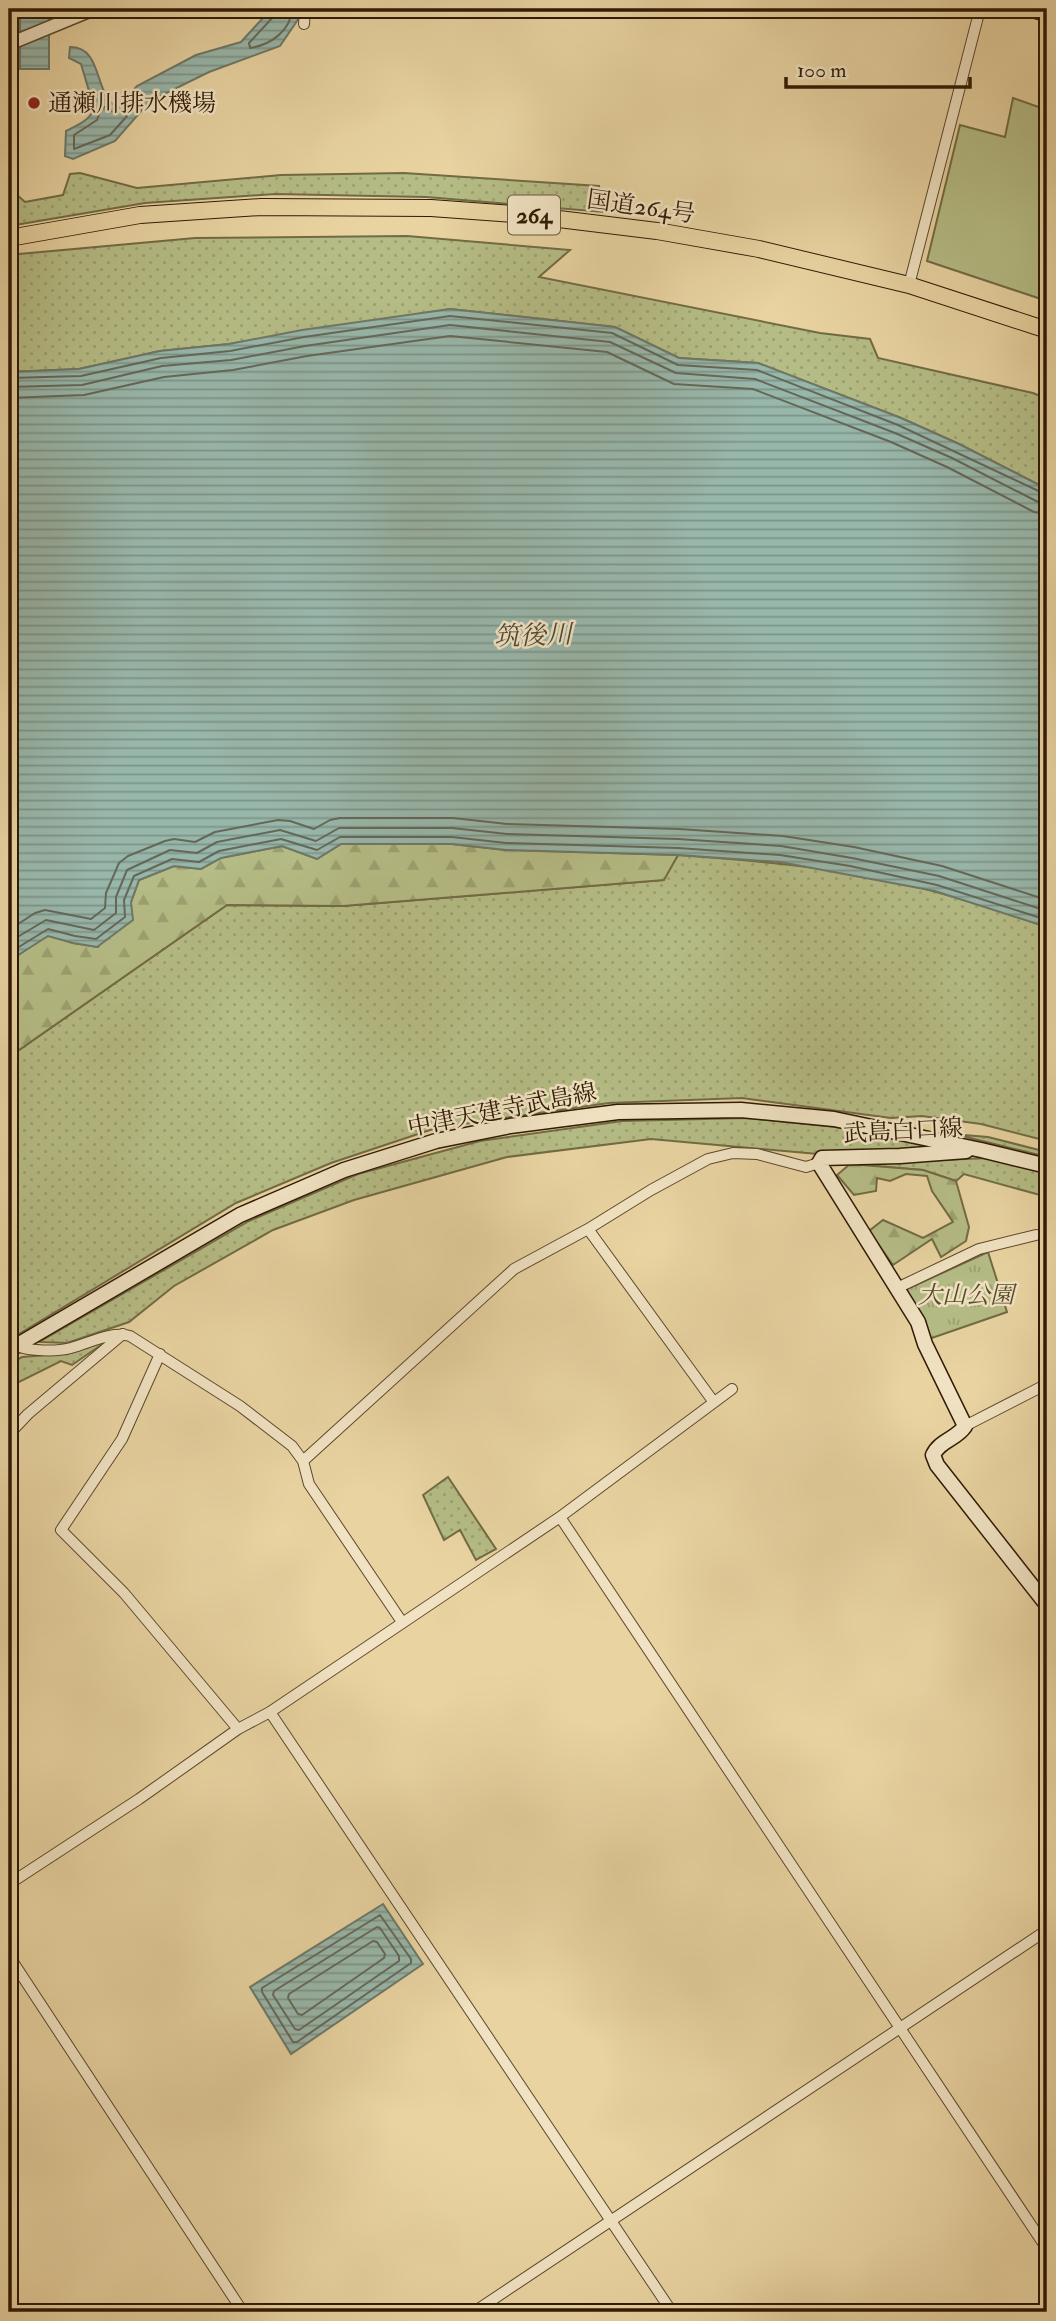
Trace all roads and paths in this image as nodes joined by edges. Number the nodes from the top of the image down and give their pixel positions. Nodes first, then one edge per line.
1 (94, 9) edge
2 (305, 9) edge
3 (980, 9) edge
4 (1030, 9) edge
5 (1047, 14) edge
6 (304, 24) dead end
7 (13, 42) edge
8 (9, 238) edge
9 (909, 285) junction
10 (1047, 330) edge
11 (981, 1150) junction
12 (819, 1163) junction
13 (1047, 1166) edge
14 (588, 1228) junction
15 (1036, 1236) dead end
16 (897, 1288) junction
17 (123, 1334) junction
18 (12, 1348) edge
19 (160, 1354) junction
20 (1047, 1384) edge
21 (732, 1388) dead end
22 (713, 1401) junction
23 (965, 1426) junction
24 (9, 1434) edge
25 (303, 1461) junction
26 (560, 1517) junction
27 (1047, 1605) edge
28 (402, 1622) junction
29 (270, 1712) junction
30 (238, 1729) junction
31 (9, 1884) edge
32 (1047, 1930) edge
33 (9, 1956) edge
34 (901, 2026) junction
35 (612, 2221) junction
36 (1046, 2244) edge
37 (243, 2312) edge
38 (474, 2312) edge
39 (672, 2312) edge

1 - 7 street
2 - 6 street
3 - 9 street
4 - 5 main road
8 - 9 highway, 国道264号 / 264
9 - 10 highway, 国道264号 / 264
11 - 12 main road, 武島白口線
11 - 13 main road, 中津天建寺武島線
11 - 18 main road, 中津天建寺武島線
12 - 14 street
12 - 16 main road, 武島白口線
14 - 22 street
14 - 25 street
15 - 16 street
16 - 23 main road, 武島白口線
17 - 18 street
17 - 19 street
17 - 24 street
19 - 25 street
19 - 30 street
20 - 23 street
21 - 22 street
22 - 26 street
23 - 27 main road
25 - 28 street
26 - 28 street
26 - 34 street
28 - 29 street
29 - 30 street
29 - 35 street
30 - 31 street
32 - 34 street
33 - 37 street
34 - 35 street
34 - 36 street
35 - 38 street
35 - 39 street

